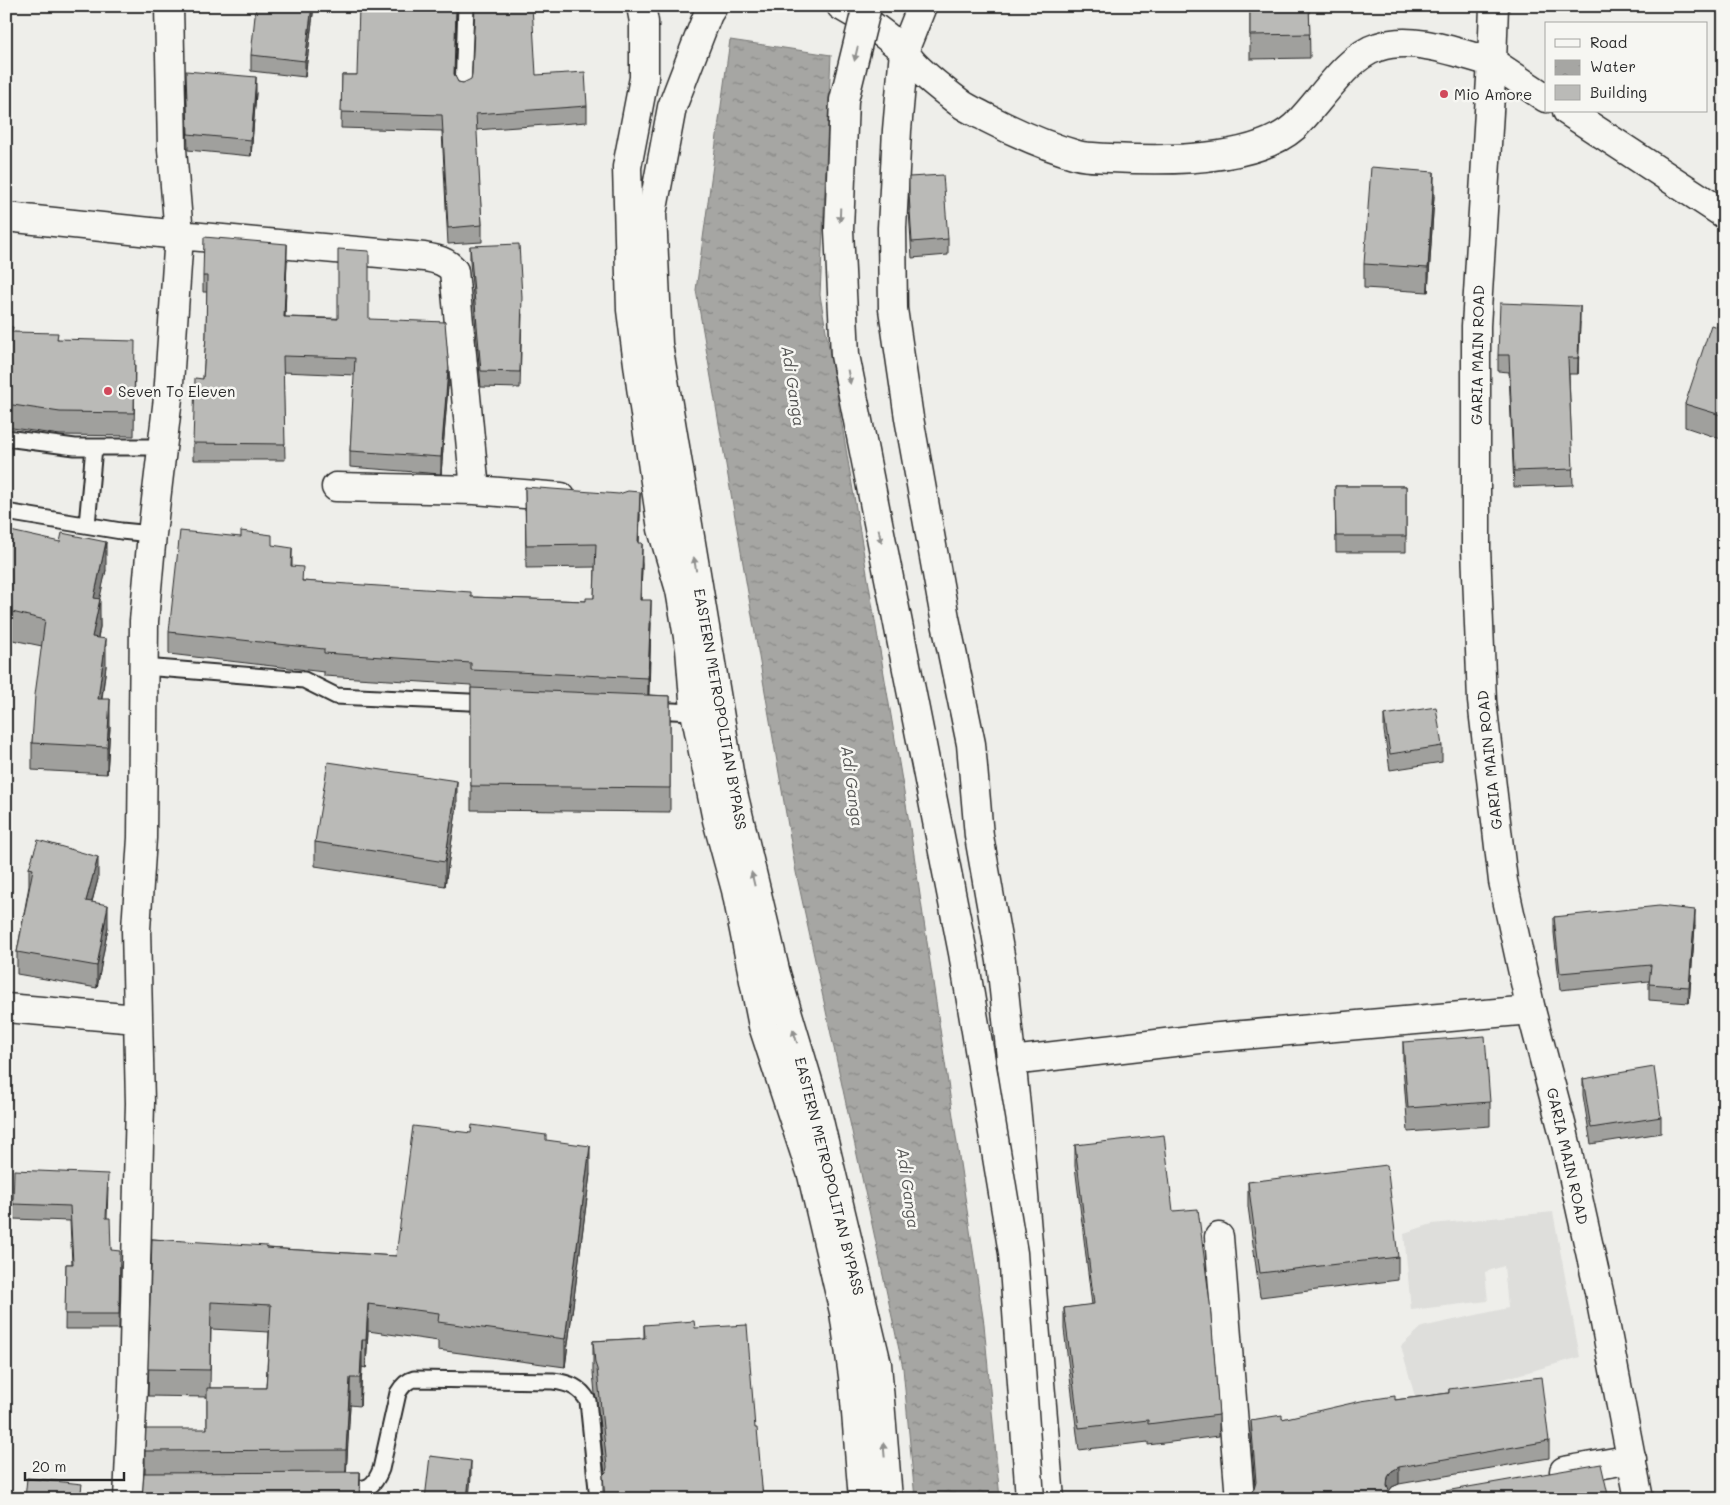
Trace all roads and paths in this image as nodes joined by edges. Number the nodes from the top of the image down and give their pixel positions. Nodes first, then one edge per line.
1 (169, 6) edge
2 (466, 6) edge
3 (641, 6) edge
4 (713, 6) edge
5 (841, 6) edge
6 (867, 6) edge
7 (922, 6) edge
8 (1494, 6) edge
9 (904, 51) junction
10 (1492, 62) junction
11 (463, 90) edge
12 (1545, 97) edge
13 (1569, 112) edge
14 (1724, 214) edge
15 (6, 217) edge
16 (179, 235) junction
17 (6, 438) edge
18 (162, 447) junction
19 (94, 448) junction
20 (336, 487) dead end
21 (475, 490) junction
22 (582, 498) edge
23 (6, 512) edge
24 (87, 525) junction
25 (152, 534) junction
26 (144, 667) junction
27 (503, 704) edge
28 (630, 710) edge
29 (695, 712) junction
30 (6, 1008) edge
31 (1531, 1010) junction
32 (137, 1019) junction
33 (1011, 1061) junction
34 (1219, 1237) dead end
35 (1632, 1459) junction
36 (1543, 1475) edge
37 (329, 1488) edge
38 (134, 1491) edge
39 (598, 1499) edge
40 (863, 1499) edge
41 (888, 1499) edge
42 (1030, 1499) edge
43 (1050, 1499) edge
44 (1240, 1499) edge
45 (1639, 1499) edge

1 - 16 street
2 - 11 lane
3 - 29 street
41 -> 4 street, EASTERN METROPOLITAN BYPASS
5 - 9 street
6 -> 42 street, bridge
7 - 9 street
8 - 10 street, GARIA MAIN ROAD
9 - 10 street
9 - 33 street
10 - 12 street
10 - 31 street, GARIA MAIN ROAD
13 - 14 street
15 - 16 street
16 - 18 street
16 - 21 street
17 - 19 lane
18 - 19 lane
18 - 25 street
19 - 24 lane
20 - 21 street
21 - 22 street
23 - 24 lane
24 - 25 lane
25 - 26 street
26 - 27 lane
26 - 32 street
28 - 29 lane
29 - 40 street
30 - 32 street
31 - 33 street
31 - 35 street, GARIA MAIN ROAD
32 - 38 street
33 - 43 street
34 - 44 street
35 - 36 street
35 - 45 street, GARIA MAIN ROAD
37 - 39 lane

